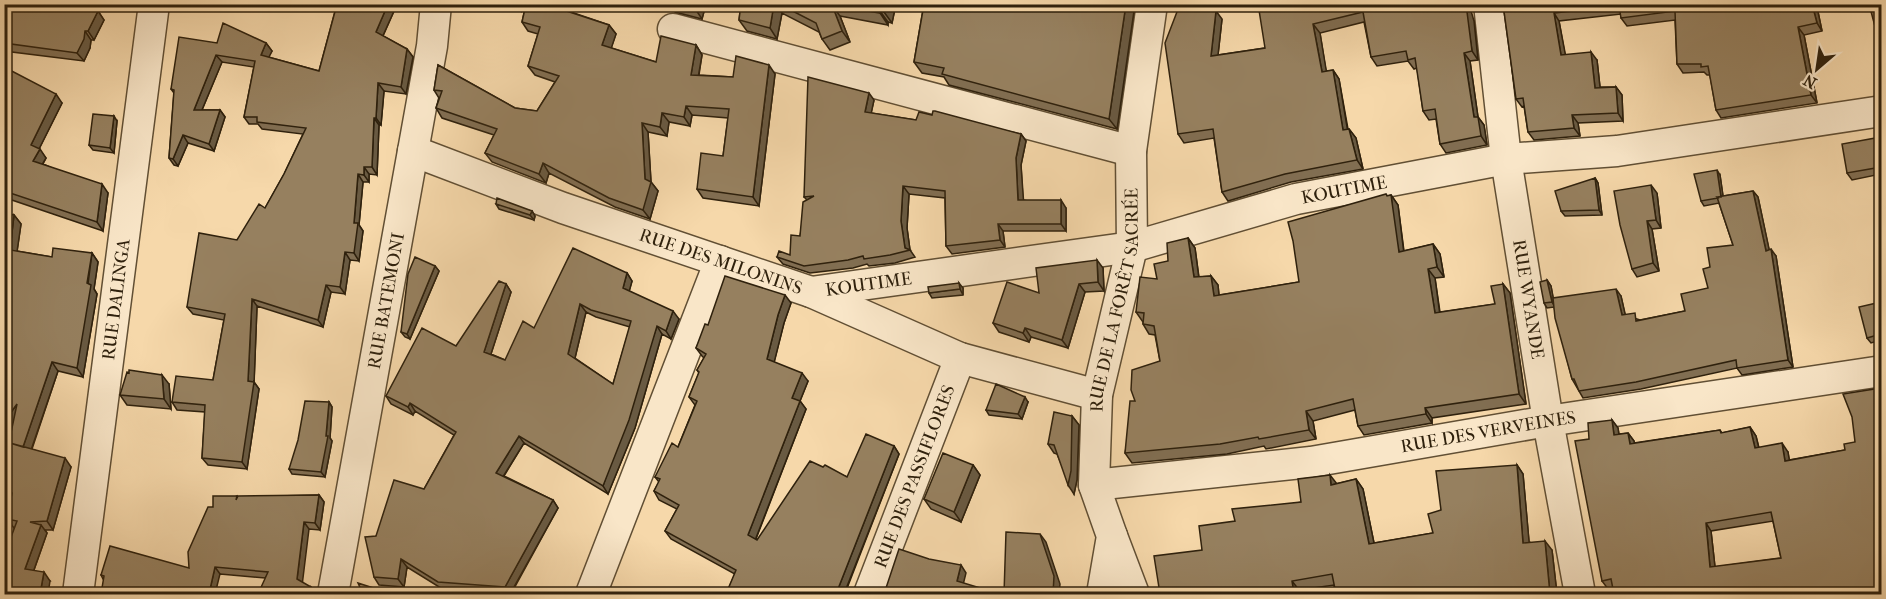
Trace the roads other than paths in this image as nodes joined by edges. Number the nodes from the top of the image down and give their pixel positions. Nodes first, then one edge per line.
1 (154, 4) edge
2 (436, 4) edge
3 (1152, 4) edge
4 (1489, 4) edge
5 (673, 29) dead end
6 (1881, 111) edge
7 (412, 150) junction
8 (1131, 151) junction
9 (1506, 159) junction
10 (1132, 247) junction
11 (720, 261) junction
12 (811, 292) junction
13 (960, 358) junction
14 (1881, 371) edge
15 (1097, 395) junction
16 (1548, 420) junction
17 (1094, 485) junction
18 (1112, 536) junction
19 (78, 594) edge
20 (333, 594) edge
21 (591, 594) edge
22 (869, 594) edge
23 (1102, 594) edge
24 (1134, 594) edge
25 (1580, 594) edge

1 - 19 street, RUE DALINGA
2 - 7 street, RUE BATEMONI
3 - 8 street, RUE DE LA FORÊT SACRÉE
4 - 9 street, RUE WYANDE
5 - 8 street
6 - 9 street, KOUTIME
7 - 11 street, RUE DES MILONINS
7 - 20 street, RUE BATEMONI
8 - 10 street, RUE DE LA FORÊT SACRÉE
9 - 10 street, KOUTIME
9 - 16 street, RUE WYANDE
10 - 12 street, KOUTIME
10 - 15 street, RUE DE LA FORÊT SACRÉE
11 - 12 street, RUE DES MILONINS
11 - 21 street
12 - 13 street, RUE DES MILONINS
13 - 15 street, RUE DES MILONINS
13 - 22 street, RUE DES PASSIFLORES
14 - 16 street, RUE DES VERVEINES
15 - 17 street, RUE DE LA FORÊT SACRÉE
16 - 17 street, RUE DES VERVEINES
16 - 25 street, RUE WYANDE
17 - 18 street, RUE DE LA FORÊT SACRÉE
18 - 23 street, RUE DE LA FORÊT SACRÉE
18 - 24 street

